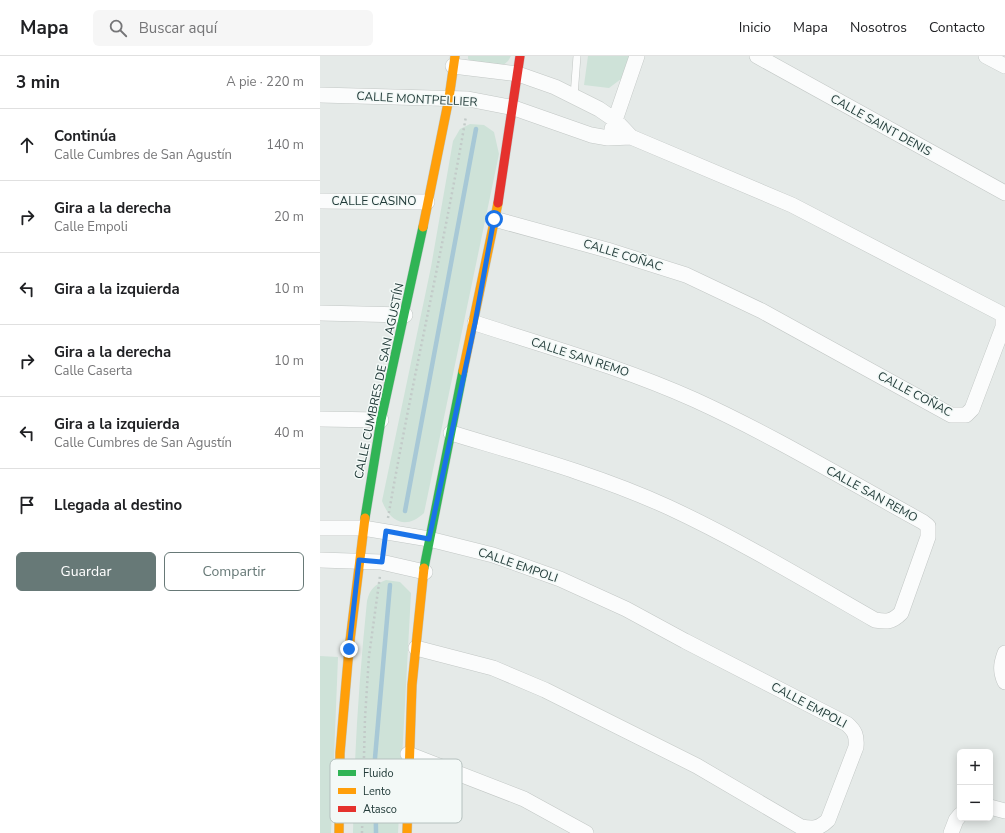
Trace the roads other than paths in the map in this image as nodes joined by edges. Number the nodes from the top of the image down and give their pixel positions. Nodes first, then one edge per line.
1 (520, 56) edge
2 (577, 56) edge
3 (637, 56) edge
4 (756, 56) edge
5 (986, 56) edge
6 (454, 61) edge
7 (1005, 66) edge
8 (518, 74) junction
9 (320, 95) edge
10 (574, 96) junction
11 (449, 98) junction
12 (514, 108) junction
13 (615, 120) junction
14 (630, 137) junction
15 (608, 138) junction
16 (1005, 193) edge
17 (320, 201) edge
18 (427, 202) junction
19 (494, 219) junction
20 (320, 313) edge
21 (405, 315) junction
22 (475, 323) junction
23 (320, 420) edge
24 (381, 420) junction
25 (451, 433) junction
26 (320, 528) edge
27 (363, 528) junction
28 (429, 539) junction
29 (320, 560) edge
30 (359, 560) junction
31 (424, 572) junction
32 (416, 648) junction
33 (1005, 653) edge
34 (1005, 682) edge
35 (408, 754) junction
36 (340, 759) edge
37 (408, 759) edge
38 (421, 759) edge
39 (462, 775) edge
40 (993, 808) edge
41 (1005, 811) edge
42 (957, 819) edge
43 (339, 823) edge
44 (407, 823) edge
45 (339, 833) edge
46 (407, 833) edge
47 (586, 833) edge
48 (951, 833) edge

1 - 8 street
2 - 10 lane
3 - 13 street
4 - 16 street, CALLE SAINT DENIS
5 - 7 street
6 - 8 street, CALLE COÑAC
6 - 11 street, CALLE CUMBRES DE SAN AGUSTÍN
8 - 10 street, CALLE COÑAC
8 - 12 street
9 - 11 street, CALLE MONTPELLIER
10 - 13 street, CALLE COÑAC
11 - 12 street, CALLE MONTPELLIER
11 - 18 street, CALLE CUMBRES DE SAN AGUSTÍN
12 - 15 street, CALLE COÑAC
12 - 19 street
13 - 14 street, CALLE COÑAC
13 - 15 street
14 - 15 street, CALLE COÑAC
14 - 19 street, CALLE COÑAC
17 - 18 street, CALLE CASINO
18 - 21 street, CALLE CUMBRES DE SAN AGUSTÍN
19 - 22 street
20 - 21 street
21 - 24 street, CALLE CUMBRES DE SAN AGUSTÍN
22 - 25 street
22 - 25 street, CALLE SAN REMO
23 - 24 street
24 - 27 street, CALLE CUMBRES DE SAN AGUSTÍN
25 - 28 street
26 - 27 street, CALLE EMPOLI
27 - 28 street, CALLE EMPOLI
27 - 30 street, CALLE CUMBRES DE SAN AGUSTÍN
28 - 31 street
28 - 32 street, CALLE EMPOLI
29 - 30 street
30 - 31 street
30 - 36 street, CALLE CUMBRES DE SAN AGUSTÍN
31 - 32 street
32 - 35 street
33 - 34 street
35 - 37 street
35 - 38 street
39 - 47 street
40 - 41 street
42 - 48 street
43 - 45 street, CALLE CUMBRES DE SAN AGUSTÍN
44 - 46 street

